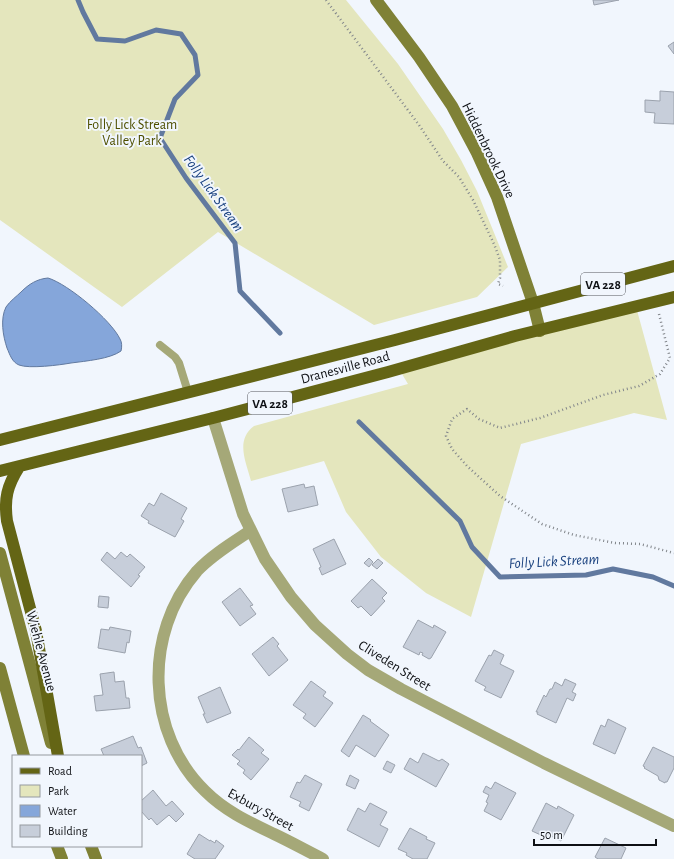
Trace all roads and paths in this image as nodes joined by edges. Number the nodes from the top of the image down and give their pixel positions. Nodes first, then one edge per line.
1 (326, 0) edge
2 (376, 0) edge
3 (674, 266) edge
4 (503, 286) dead end
5 (674, 297) edge
6 (657, 302) junction
7 (533, 303) junction
8 (540, 331) junction
9 (160, 345) dead end
10 (188, 392) junction
11 (213, 418) junction
12 (0, 440) edge
13 (19, 467) junction
14 (0, 471) edge
15 (250, 531) junction
16 (0, 553) edge
17 (674, 553) edge
18 (0, 668) edge
19 (24, 755) edge
20 (57, 755) edge
21 (57, 755) edge
22 (674, 826) edge
23 (57, 847) edge
24 (91, 847) edge
25 (62, 859) edge
26 (96, 859) edge
27 (323, 859) edge

1 - 4 path
2 - 7 street, Hiddenbrook Drive
3 - 7 main road, Dranesville Road / VA 228
5 - 6 main road, Dranesville Road / VA 228
6 - 8 main road, Dranesville Road / VA 228
6 - 17 path
7 - 8 street, Hiddenbrook Drive
7 - 10 main road, Dranesville Road / VA 228
8 - 11 main road, Dranesville Road / VA 228
9 - 10 lane
10 - 12 main road, Dranesville Road / VA 228
11 - 13 main road, Dranesville Road / VA 228
11 - 15 street, Cliveden Street
13 - 14 main road, Dranesville Road / VA 228
13 - 20 main road
15 - 22 street, Cliveden Street
15 - 27 street, Exbury Street
16 - 21 street, Wiehle Avenue
18 - 19 street
23 - 25 street
24 - 26 street

